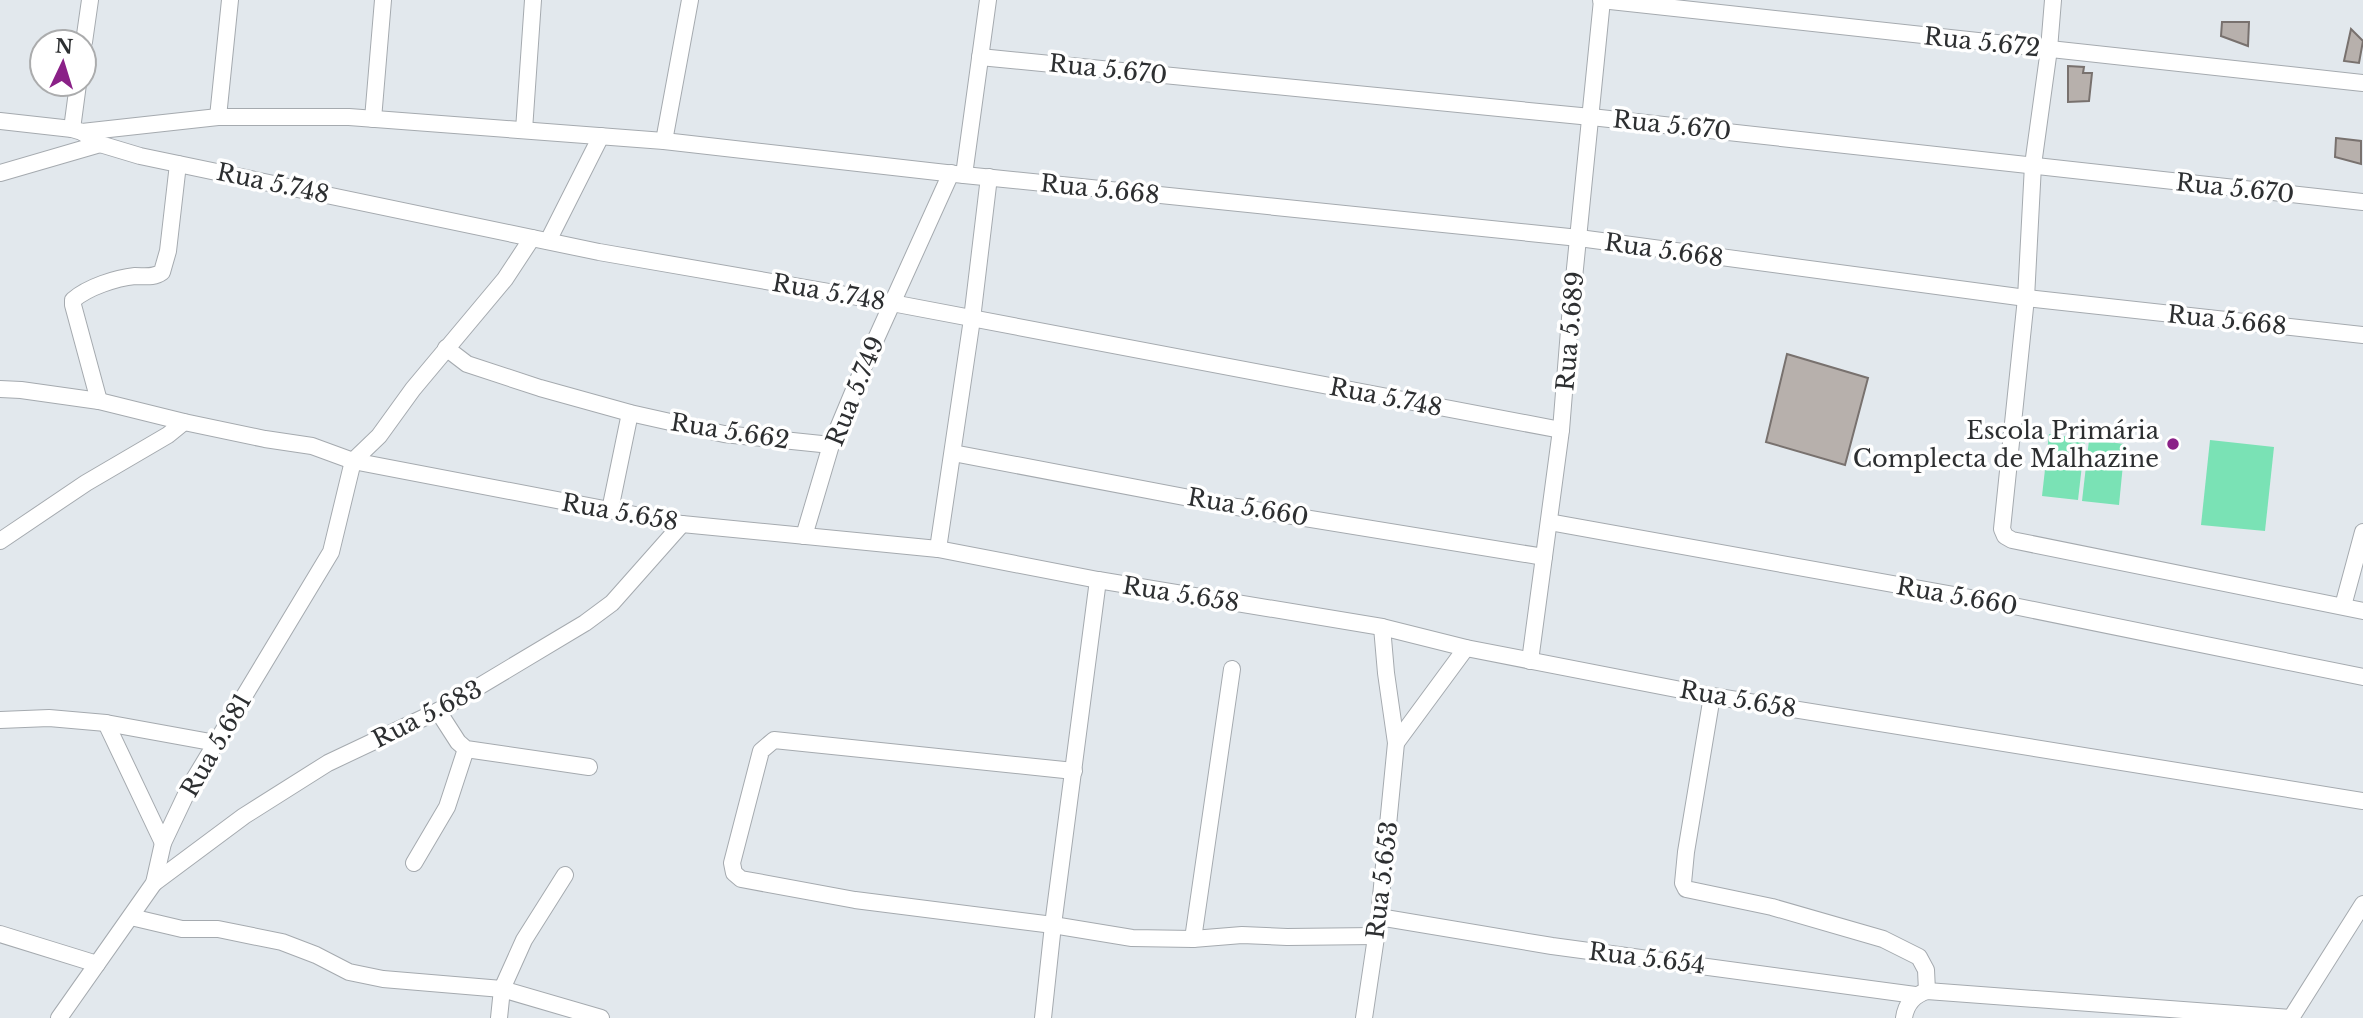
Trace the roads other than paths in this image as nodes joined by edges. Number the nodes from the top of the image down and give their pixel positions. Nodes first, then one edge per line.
1 (90, 0) edge
2 (230, 0) edge
3 (383, 0) edge
4 (533, 0) edge
5 (690, 0) edge
6 (988, 0) edge
7 (1602, 0) edge
8 (2053, 0) edge
9 (86, 28) edge
10 (2049, 49) junction
11 (980, 57) junction
12 (2363, 83) edge
13 (78, 98) edge
14 (218, 117) junction
15 (1591, 117) junction
16 (373, 119) junction
17 (0, 121) edge
18 (77, 130) junction
19 (524, 130) junction
20 (601, 136) junction
21 (664, 141) junction
22 (100, 144) junction
23 (178, 164) junction
24 (2033, 165) junction
25 (0, 173) edge
26 (958, 174) junction
27 (989, 177) junction
28 (2363, 202) edge
29 (540, 239) junction
30 (1579, 239) junction
31 (2026, 298) junction
32 (892, 303) junction
33 (972, 319) junction
34 (2363, 335) edge
35 (446, 348) junction
36 (0, 389) edge
37 (99, 401) junction
38 (630, 413) junction
39 (184, 422) junction
40 (1561, 430) junction
41 (831, 446) junction
42 (953, 453) junction
43 (354, 461) junction
44 (610, 510) junction
45 (1549, 522) junction
46 (682, 524) junction
47 (2363, 532) edge
48 (804, 536) junction
49 (0, 541) edge
50 (938, 550) junction
51 (1544, 557) junction
52 (1098, 580) junction
53 (2343, 606) junction
54 (2363, 611) edge
55 (1382, 627) junction
56 (1466, 649) junction
57 (1530, 661) junction
58 (1232, 669) dead end
59 (2363, 677) edge
60 (1712, 696) junction
61 (0, 708) edge
62 (438, 711) junction
63 (7, 720) edge
64 (106, 723) junction
65 (216, 743) junction
66 (1396, 743) junction
67 (466, 749) junction
68 (589, 767) dead end
69 (1074, 771) junction
70 (2363, 801) edge
71 (163, 843) junction
72 (414, 863) dead end
73 (565, 875) dead end
74 (154, 883) junction
75 (2361, 912) edge
76 (1379, 916) junction
77 (131, 917) junction
78 (1053, 925) junction
79 (0, 934) edge
80 (1376, 936) junction
81 (1193, 939) junction
82 (97, 964) junction
83 (502, 989) junction
84 (1921, 993) junction
85 (1905, 1014) edge
86 (59, 1018) edge
87 (499, 1018) edge
88 (601, 1018) edge
89 (1044, 1018) edge
90 (1364, 1018) edge
91 (2291, 1018) edge

1 - 9 street
2 - 14 street
3 - 16 street
4 - 19 street
5 - 21 street
6 - 11 street, Rua 5.749
7 - 10 street, Rua 5.672
7 - 15 street, Rua 5.689
8 - 10 street
10 - 12 street, Rua 5.672
10 - 24 street
11 - 15 street, Rua 5.670
11 - 26 street, Rua 5.749
13 - 18 street
14 - 16 street, Rua 5.748
14 - 18 street, Rua 5.748
15 - 24 street, Rua 5.670
15 - 30 street, Rua 5.689
16 - 19 street, Rua 5.748
17 - 18 street, Rua 5.748
18 - 22 street, Rua 5.748
19 - 20 street, Rua 5.748
20 - 21 street, Rua 5.748
20 - 29 street
21 - 26 street, Rua 5.748
22 - 23 street, Rua 5.748
22 - 25 street
23 - 29 street, Rua 5.748
23 - 37 street
24 - 28 street, Rua 5.670
24 - 31 street
26 - 27 street, Rua 5.668
26 - 32 street, Rua 5.749
27 - 30 street, Rua 5.668
27 - 33 street
29 - 32 street, Rua 5.748
29 - 35 street
30 - 31 street, Rua 5.668
30 - 40 street, Rua 5.689
31 - 34 street, Rua 5.668
31 - 53 street
32 - 33 street, Rua 5.748
32 - 41 street, Rua 5.749
33 - 40 street, Rua 5.748
33 - 42 street
35 - 38 street, Rua 5.662
35 - 43 street
36 - 37 street, Rua 5.658
37 - 39 street, Rua 5.658
38 - 41 street, Rua 5.662
38 - 44 street
39 - 43 street, Rua 5.658
39 - 49 street
40 - 45 street, Rua 5.689
41 - 48 street, Rua 5.749
42 - 50 street
42 - 51 street, Rua 5.660
43 - 44 street, Rua 5.658
43 - 65 street, Rua 5.681
44 - 46 street, Rua 5.658
45 - 51 street, Rua 5.689
45 - 59 street, Rua 5.660
46 - 48 street, Rua 5.658
46 - 62 street, Rua 5.683
47 - 53 street
48 - 50 street, Rua 5.658
50 - 52 street, Rua 5.658
51 - 57 street, Rua 5.689
52 - 55 street, Rua 5.658
52 - 69 street
53 - 54 street
55 - 56 street, Rua 5.658
55 - 66 street, Rua 5.653
56 - 57 street, Rua 5.658
56 - 66 street
57 - 60 street, Rua 5.658
58 - 81 street
60 - 70 street, Rua 5.658
60 - 84 street
61 - 63 street
62 - 67 street
62 - 74 street, Rua 5.683
63 - 64 street
64 - 65 street
64 - 71 street
65 - 71 street, Rua 5.681
66 - 76 street, Rua 5.653
67 - 68 street
67 - 72 street
69 - 78 street
69 - 78 street
71 - 74 street, Rua 5.681
73 - 83 street
74 - 77 street, Rua 5.681
75 - 91 street
76 - 80 street, Rua 5.653
76 - 84 street, Rua 5.654
77 - 82 street, Rua 5.681
77 - 83 street
78 - 81 street
78 - 89 street
79 - 82 street
80 - 81 street
80 - 90 street, Rua 5.653
82 - 86 street, Rua 5.681
83 - 87 street
83 - 88 street
84 - 85 street
84 - 91 street, Rua 5.654

